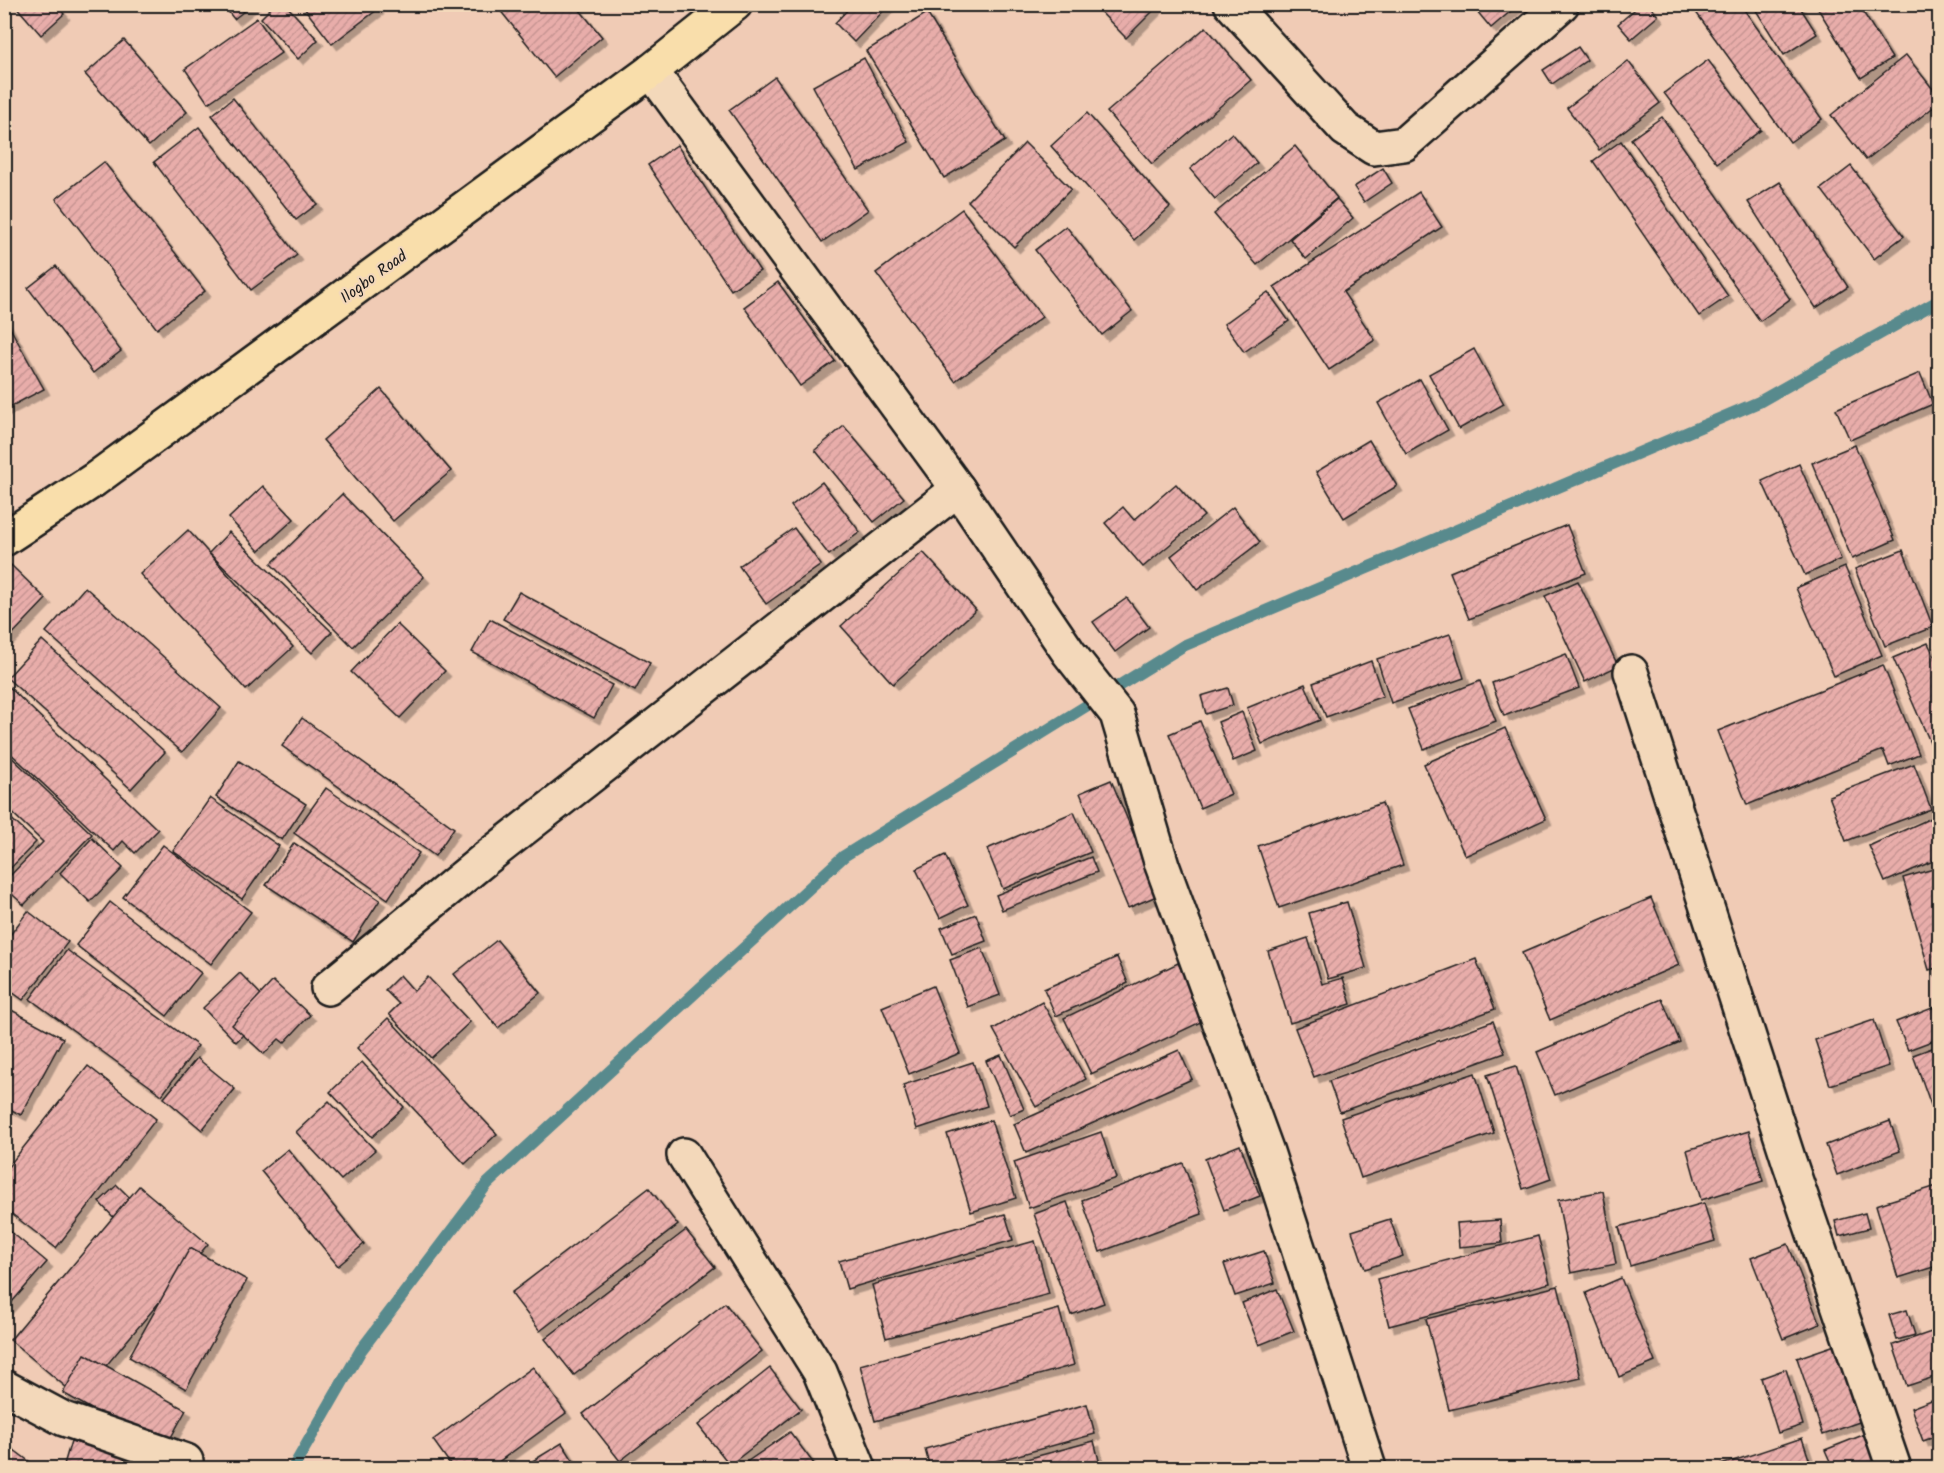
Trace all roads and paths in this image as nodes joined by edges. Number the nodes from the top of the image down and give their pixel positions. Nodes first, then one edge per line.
1 (735, 4) edge
2 (1231, 4) edge
3 (1562, 4) edge
4 (651, 71) junction
5 (958, 489) junction
6 (4, 539) edge
7 (1631, 672) dead end
8 (328, 988) dead end
9 (684, 1155) dead end
10 (4, 1388) edge
11 (186, 1461) dead end
12 (859, 1468) edge
13 (1369, 1468) edge
14 (1894, 1468) edge

1 - 4 main road, Ilogbo Road
2 - 3 street
4 - 5 street
4 - 6 main road, Ilogbo Road
5 - 8 street
5 - 13 street
7 - 14 street
9 - 12 street
10 - 11 street

